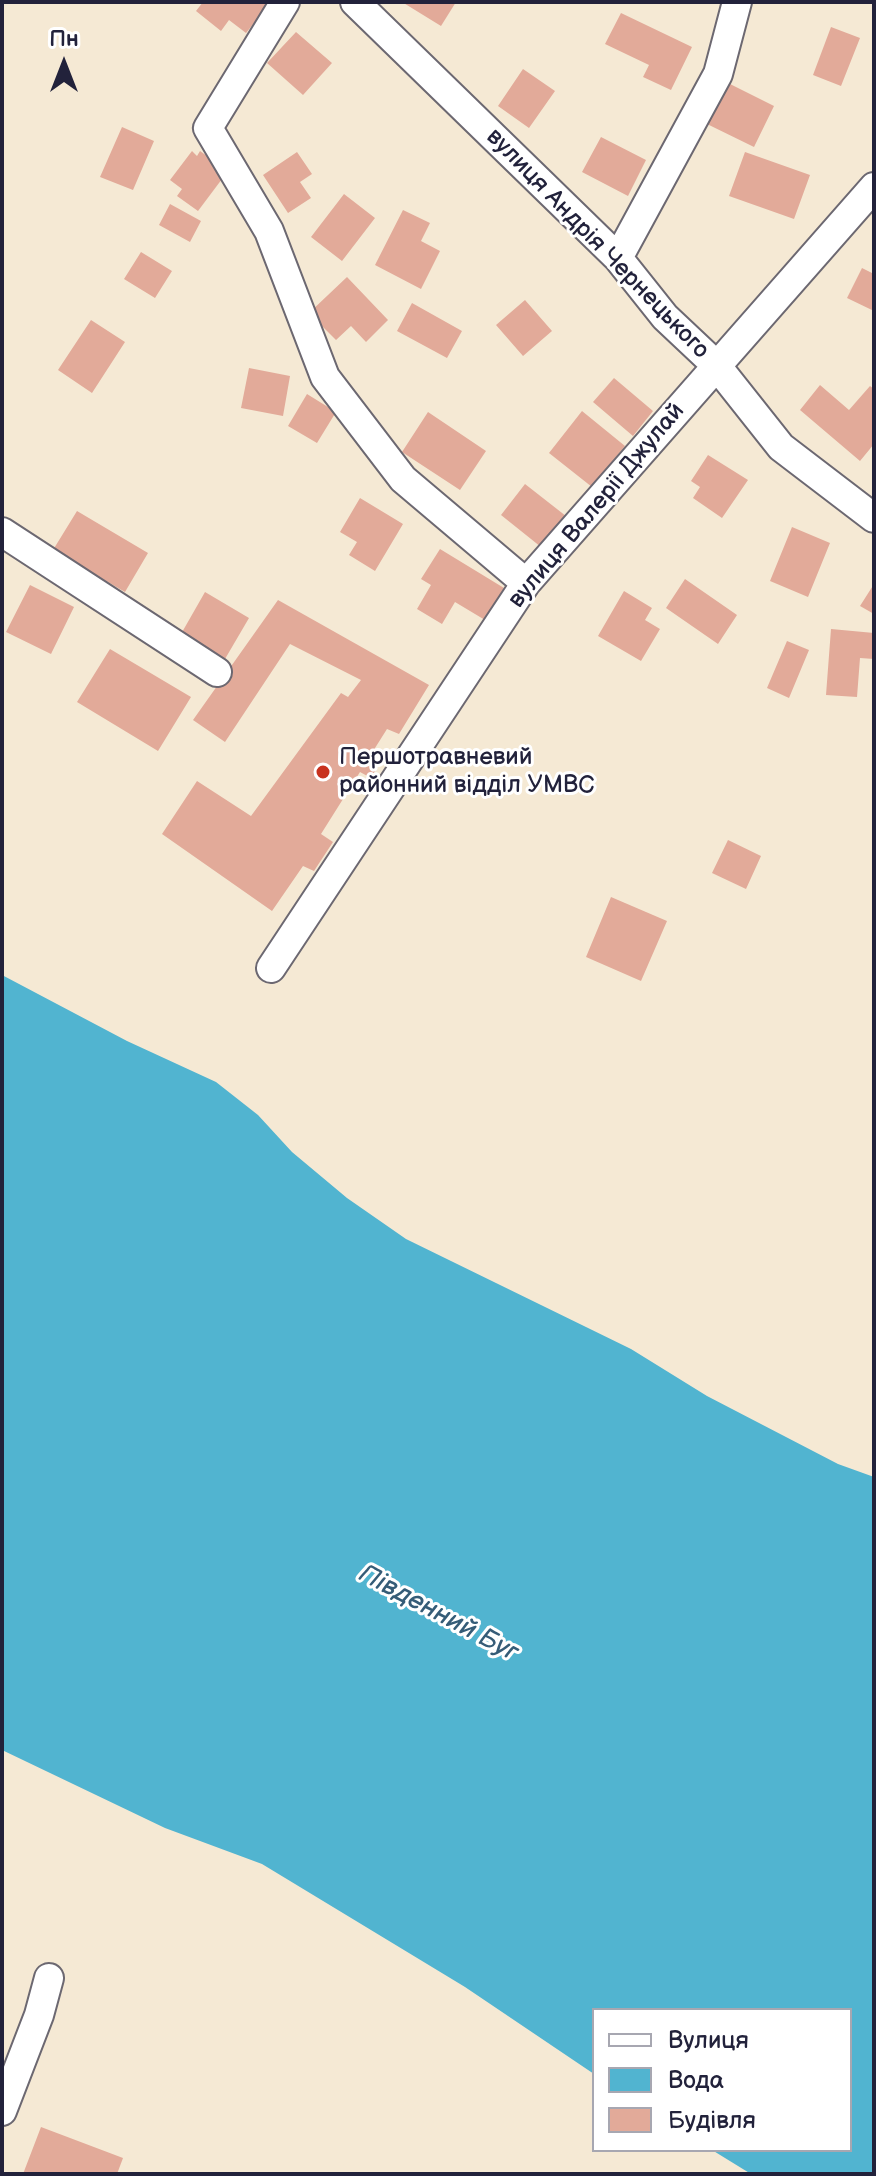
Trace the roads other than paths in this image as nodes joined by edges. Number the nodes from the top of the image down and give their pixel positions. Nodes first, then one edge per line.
1 (285, 2) edge
2 (355, 2) edge
3 (737, 2) edge
4 (874, 187) edge
5 (618, 258) junction
6 (716, 365) junction
7 (874, 518) edge
8 (2, 532) edge
9 (526, 583) junction
10 (217, 672) dead end
11 (271, 968) dead end
12 (49, 1978) dead end
13 (2, 2111) edge

1 - 9 street
2 - 5 street, вулиця Андрія Чернецького
3 - 5 street
4 - 6 street, вулиця Валерії Джулай
5 - 6 street, вулиця Андрія Чернецького
6 - 7 street, вулиця Андрія Чернецького
6 - 9 street, вулиця Валерії Джулай
8 - 10 street
9 - 11 street, вулиця Валерії Джулай
12 - 13 street

